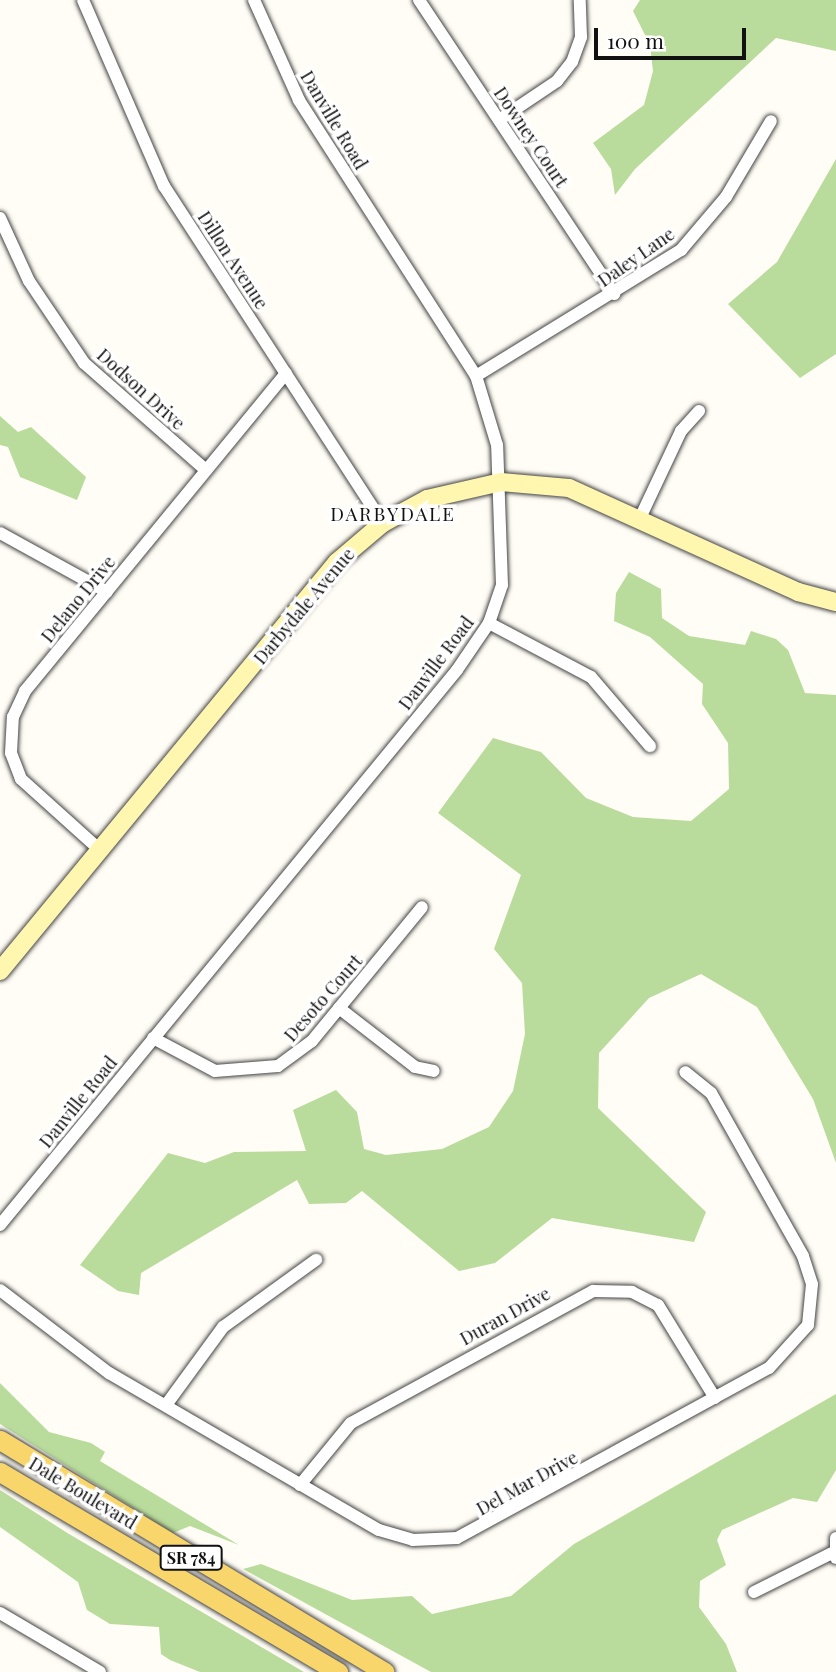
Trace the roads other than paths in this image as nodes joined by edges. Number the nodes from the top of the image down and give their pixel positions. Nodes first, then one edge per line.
1 (83, 0) edge
2 (254, 0) edge
3 (419, 0) edge
4 (580, 0) edge
5 (499, 120) junction
6 (771, 121) dead end
7 (0, 218) edge
8 (614, 294) junction
9 (286, 373) junction
10 (476, 376) junction
11 (699, 411) dead end
12 (206, 470) junction
13 (501, 482) junction
14 (641, 516) junction
15 (383, 523) junction
16 (0, 533) edge
17 (107, 592) junction
18 (836, 602) edge
19 (489, 623) junction
20 (650, 746) dead end
21 (101, 851) junction
22 (422, 907) dead end
23 (0, 971) edge
24 (339, 1008) junction
25 (153, 1038) junction
26 (434, 1071) dead end
27 (685, 1072) dead end
28 (0, 1225) edge
29 (316, 1260) dead end
30 (0, 1290) edge
31 (715, 1398) junction
32 (166, 1405) junction
33 (0, 1440) edge
34 (0, 1472) edge
35 (300, 1485) junction
36 (836, 1538) edge
37 (834, 1555) edge
38 (754, 1592) dead end
39 (0, 1614) edge
40 (100, 1672) edge
41 (338, 1672) edge
42 (385, 1672) edge

1 - 9 street, Dillon Avenue
2 - 10 street, Danville Road
3 - 5 street, Downey Court
4 - 5 street
5 - 8 street, Downey Court
6 - 8 street, Daley Lane
7 - 12 street, Dodson Drive
8 - 10 street, Daley Lane
9 - 12 street, Delano Drive
9 - 15 street, Dillon Avenue
10 - 13 street, Danville Road
11 - 14 street
12 - 17 street, Delano Drive
13 - 14 street, Darbydale Avenue
13 - 15 street, Darbydale Avenue
13 - 19 street, Danville Road
14 - 18 street, Darbydale Avenue
15 - 21 street, Darbydale Avenue
16 - 17 street
17 - 21 street, Delano Drive
19 - 20 street
19 - 25 street, Danville Road
21 - 23 street, Darbydale Avenue
22 - 24 street, Desoto Court
24 - 25 street, Desoto Court
24 - 26 street
25 - 28 street, Danville Road
27 - 31 street, Del Mar Drive
29 - 32 street
30 - 32 street, Del Mar Drive
31 - 35 street, Del Mar Drive
31 - 35 street, Duran Drive
32 - 35 street, Del Mar Drive
33 - 42 main road, Dale Boulevard / SR 784
34 - 41 main road, Dale Boulevard / SR 784
36 - 37 street
37 - 38 street
39 - 40 street

